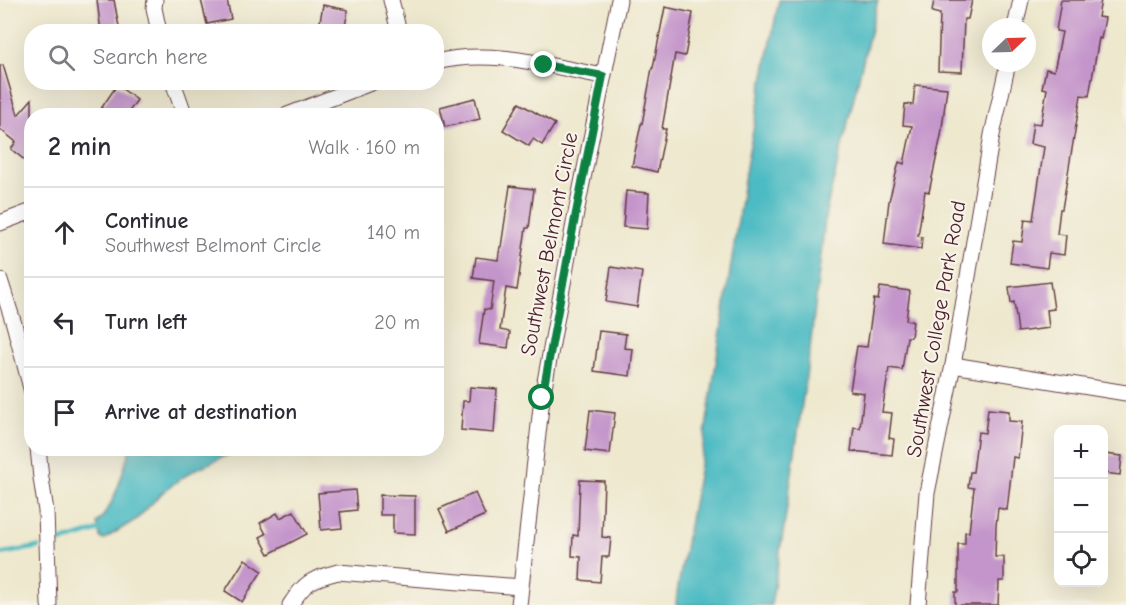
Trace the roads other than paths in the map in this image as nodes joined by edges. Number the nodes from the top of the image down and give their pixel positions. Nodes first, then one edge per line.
1 (155, 0) edge
2 (391, 0) edge
3 (619, 0) edge
4 (1021, 0) edge
5 (1018, 18) edge
6 (157, 24) edge
7 (397, 24) edge
8 (444, 61) edge
9 (1006, 72) edge
10 (603, 76) junction
11 (175, 90) edge
12 (352, 90) edge
13 (182, 108) edge
14 (306, 108) edge
15 (24, 214) edge
16 (0, 223) edge
17 (0, 280) edge
18 (24, 362) edge
19 (953, 364) junction
20 (1126, 393) edge
21 (39, 456) edge
22 (520, 587) junction
23 (49, 605) edge
24 (290, 605) edge
25 (519, 605) edge
26 (918, 605) edge

1 - 6 street
2 - 7 street
3 - 10 street, Southwest Belmont Circle
4 - 5 street
8 - 10 street
9 - 19 street, Southwest College Park Road
10 - 22 street, Southwest Belmont Circle
11 - 13 street
12 - 14 street
15 - 16 street
17 - 18 street
19 - 20 street
19 - 26 street, Southwest College Park Road
21 - 23 street
22 - 24 street
22 - 25 street, Southwest Belmont Circle

